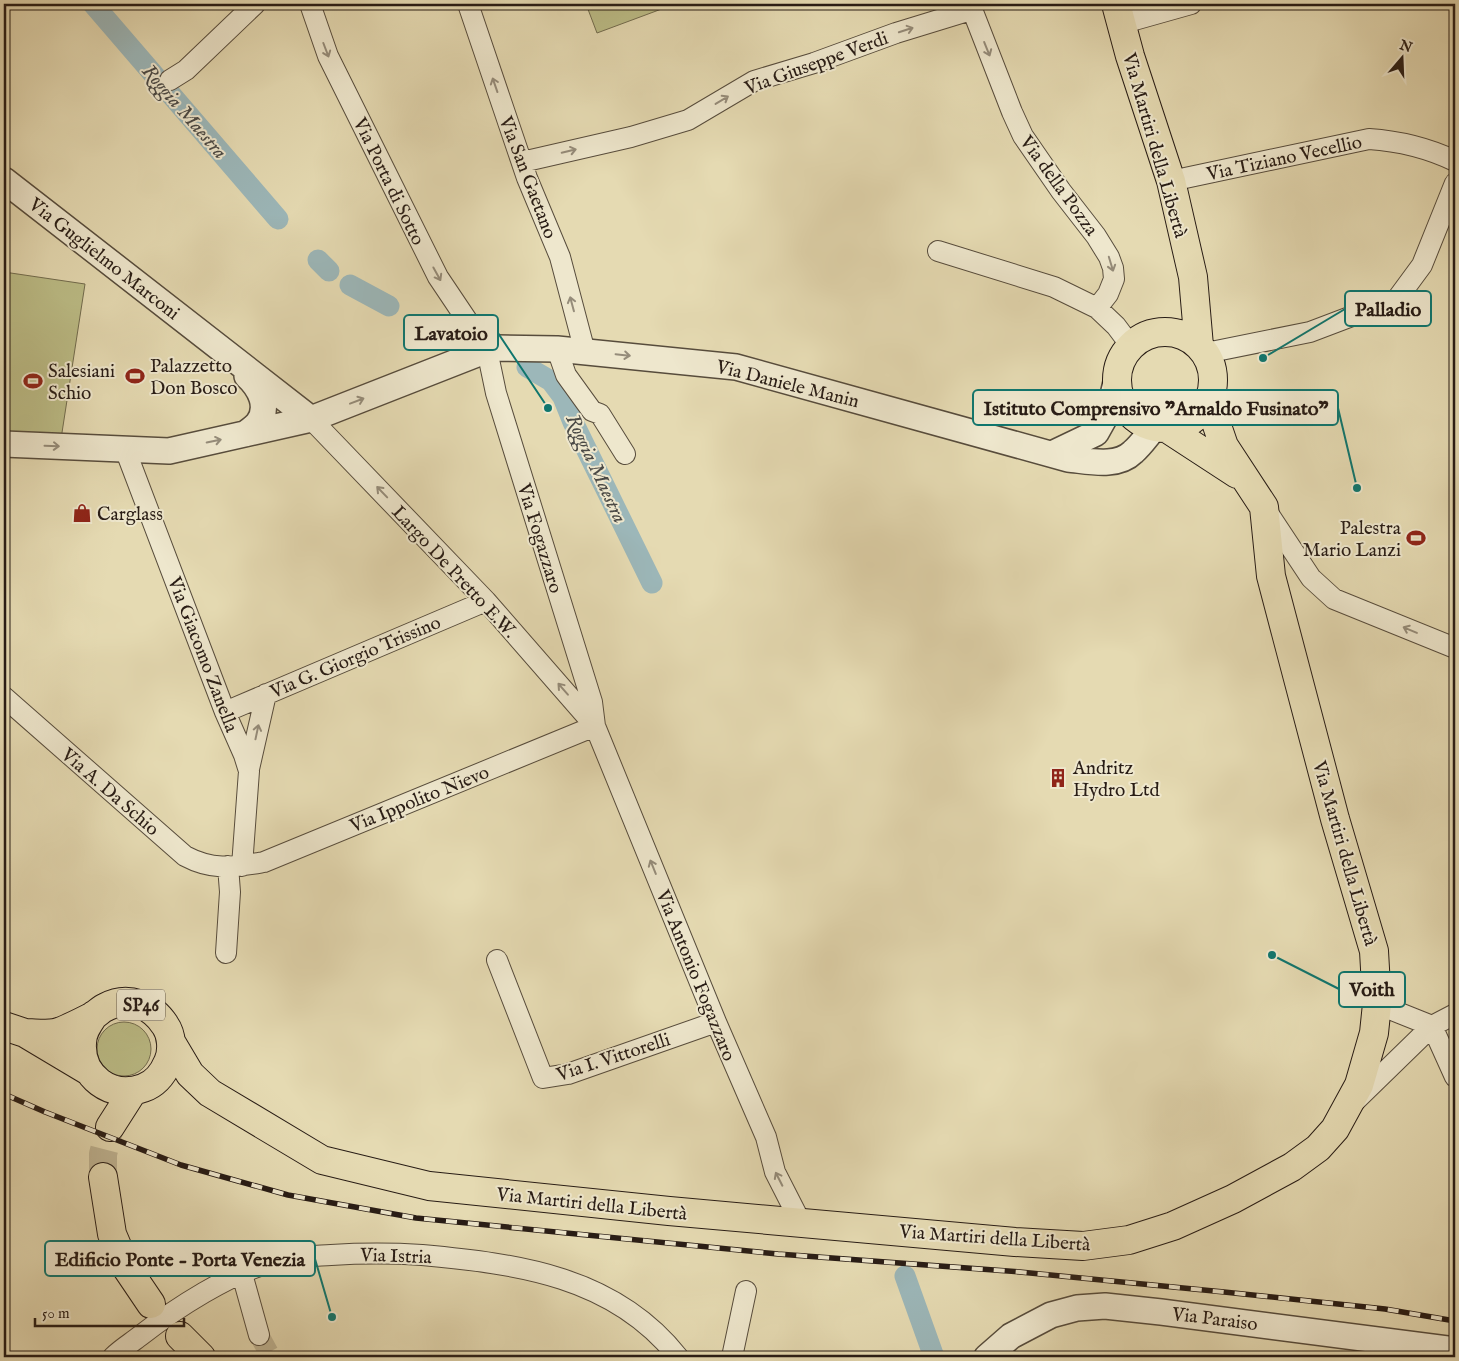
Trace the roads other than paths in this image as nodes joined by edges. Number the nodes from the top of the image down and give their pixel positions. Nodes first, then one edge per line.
1 (255, 4) edge
2 (310, 4) edge
3 (468, 4) edge
4 (1190, 4) edge
5 (970, 7) edge
6 (1118, 14) edge
7 (170, 80) dead end
8 (1455, 161) edge
9 (522, 162) junction
10 (4, 180) edge
11 (1171, 182) junction
12 (1455, 183) edge
13 (938, 251) dead end
14 (1194, 286) junction
15 (1096, 308) junction
16 (1166, 332) junction
17 (206, 337) junction
18 (1131, 346) junction
19 (557, 349) junction
20 (487, 350) junction
21 (1203, 350) junction
22 (585, 352) junction
23 (1117, 378) junction
24 (1209, 402) junction
25 (312, 419) junction
26 (1161, 428) junction
27 (1096, 433) junction
28 (246, 434) junction
29 (4, 444) edge
30 (125, 449) junction
31 (625, 454) dead end
32 (1052, 454) junction
33 (1112, 462) junction
34 (1244, 479) junction
35 (1264, 508) junction
36 (486, 601) junction
37 (1455, 648) edge
38 (266, 694) junction
39 (4, 697) edge
40 (225, 712) junction
41 (595, 726) junction
42 (249, 771) junction
43 (235, 866) junction
44 (226, 953) dead end
45 (497, 960) dead end
46 (1378, 1004) junction
47 (1455, 1014) edge
48 (94, 1015) junction
49 (716, 1022) junction
50 (1432, 1026) junction
51 (14, 1029) edge
52 (171, 1042) junction
53 (1455, 1077) edge
54 (95, 1078) junction
55 (144, 1086) junction
56 (210, 1093) junction
57 (1347, 1108) junction
58 (104, 1178) tunnel mouth
59 (801, 1223) junction
60 (242, 1274) junction
61 (746, 1291) dead end
62 (151, 1304) dead end
63 (259, 1335) tunnel mouth
64 (180, 1336) dead end
65 (1455, 1350) edge
66 (113, 1357) edge
67 (201, 1357) edge
68 (678, 1357) edge
69 (732, 1357) edge
70 (987, 1357) edge

1 - 7 street
2 -> 20 street, Via Porta di Sotto
9 -> 3 street, Via San Gaetano
4 - 6 street
9 -> 5 street, Via Giuseppe Verdi
5 -> 15 street, Via della Pozza
6 - 11 main road, Via Martiri della Libertà
8 - 11 street, Via Tiziano Vecellio
22 -> 9 street, Via San Gaetano
10 - 17 street, Via Guglielmo Marconi
11 - 14 main road, Via Martiri della Libertà
12 - 21 street
13 - 15 street
14 - 16 main road
14 - 21 main road, Via Martiri della Libertà
15 - 18 street
16 - 18 main road
16 - 21 main road
17 - 25 street, Via Guglielmo Marconi
17 - 28 street, Via Guglielmo Marconi
18 - 23 main road
19 - 20 street, Via Daniele Manin
19 - 22 street, Via Daniele Manin
19 - 31 street
25 -> 20 street, Via Daniele Manin
20 - 41 street, Via Fogazzaro
21 - 24 main road, Via Martiri della Libertà
22 -> 32 street, Via Daniele Manin
23 - 26 main road, Via Martiri della Libertà
23 - 27 street
24 - 26 main road
24 - 34 main road, Via Martiri della Libertà
25 - 28 street, Via Daniele Manin
36 -> 25 street, Largo De Pretto E.W.
26 - 33 street
26 - 34 main road, Via Martiri della Libertà
27 - 32 street
27 - 33 street
30 -> 28 street, Via Daniele Manin
29 -> 30 street, Via Daniele Manin
30 - 40 street, Via Giacomo Zanella
32 - 33 street, Via Daniele Manin
34 - 35 main road, Via Martiri della Libertà
37 -> 35 street
35 - 46 main road, Via Martiri della Libertà
36 - 38 street, Via G. Giorgio Trissino
41 -> 36 street, Largo De Pretto E.W.
38 - 40 street, Via G. Giorgio Trissino
42 -> 38 street
39 - 43 street, Via A. Da Schio
40 - 42 street, Via Giacomo Zanella
41 - 43 street, Via Ippolito Nievo
49 -> 41 street, Via Antonio Fogazzaro
42 - 43 street, Via Giacomo Zanella
43 - 44 street
45 - 49 street, Via I. Vittorelli
46 - 50 street
46 - 57 main road, Via Martiri della Libertà
47 - 50 street
48 - 51 main road, SP46
48 - 52 main road, SP46
48 - 54 main road, SP46
59 -> 49 street, Via Antonio Fogazzaro
50 - 53 street
50 - 57 street
51 - 54 main road, SP46
52 - 55 main road, SP46
52 - 56 main road, Via Martiri della Libertà
54 - 55 main road
54 - 55 main road, SP46
55 - 56 main road, Via Martiri della Libertà
56 - 59 main road, Via Martiri della Libertà
57 - 59 main road, Via Martiri della Libertà
58 - 62 main road
60 - 63 street
60 - 66 street, Via Istria
60 - 68 street, Via Istria
61 - 69 street
64 - 67 main road
65 - 70 street, Via Paraiso

